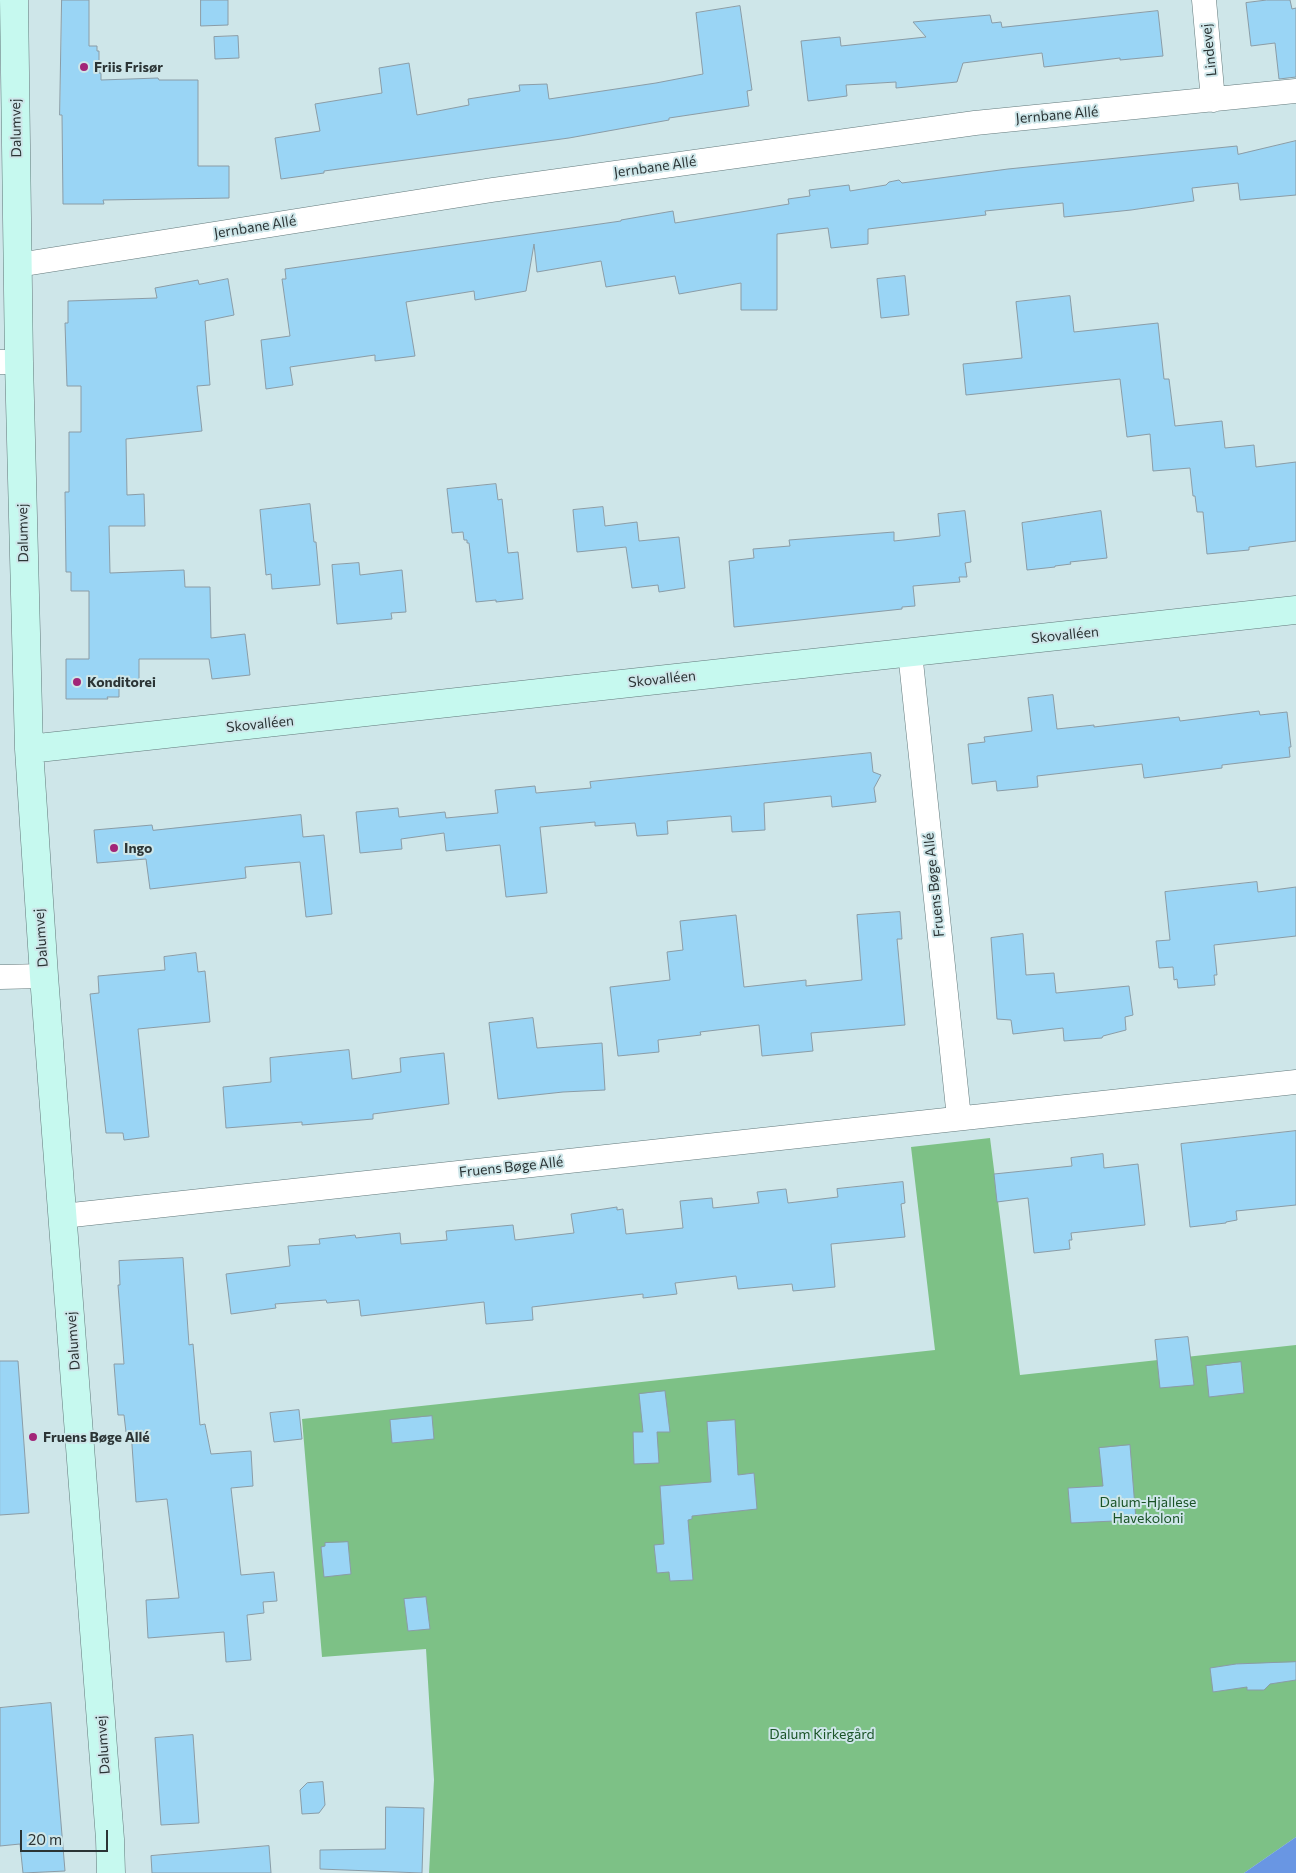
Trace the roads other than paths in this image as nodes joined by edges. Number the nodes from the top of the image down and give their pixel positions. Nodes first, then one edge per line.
1 (14, 0) edge
2 (1204, 0) edge
3 (1296, 91) edge
4 (1214, 100) junction
5 (18, 265) junction
6 (9, 362) edge
7 (1296, 610) edge
8 (910, 652) junction
9 (29, 749) junction
10 (44, 976) junction
11 (0, 977) edge
12 (1296, 1082) edge
13 (958, 1118) junction
14 (63, 1216) junction
15 (111, 1873) edge

1 - 5 street, Dalumvej
2 - 4 street, Lindevej
3 - 4 street, Jernbane Allé
4 - 5 street, Jernbane Allé
5 - 6 street, Dalumvej
6 - 9 street, Dalumvej
7 - 8 street, Skovalléen
8 - 9 street, Skovalléen
8 - 13 street, Fruens Bøge Allé
9 - 10 street, Dalumvej
10 - 11 street
10 - 14 street, Dalumvej
12 - 13 street, Fruens Bøge Allé
13 - 14 street, Fruens Bøge Allé
14 - 15 street, Dalumvej

